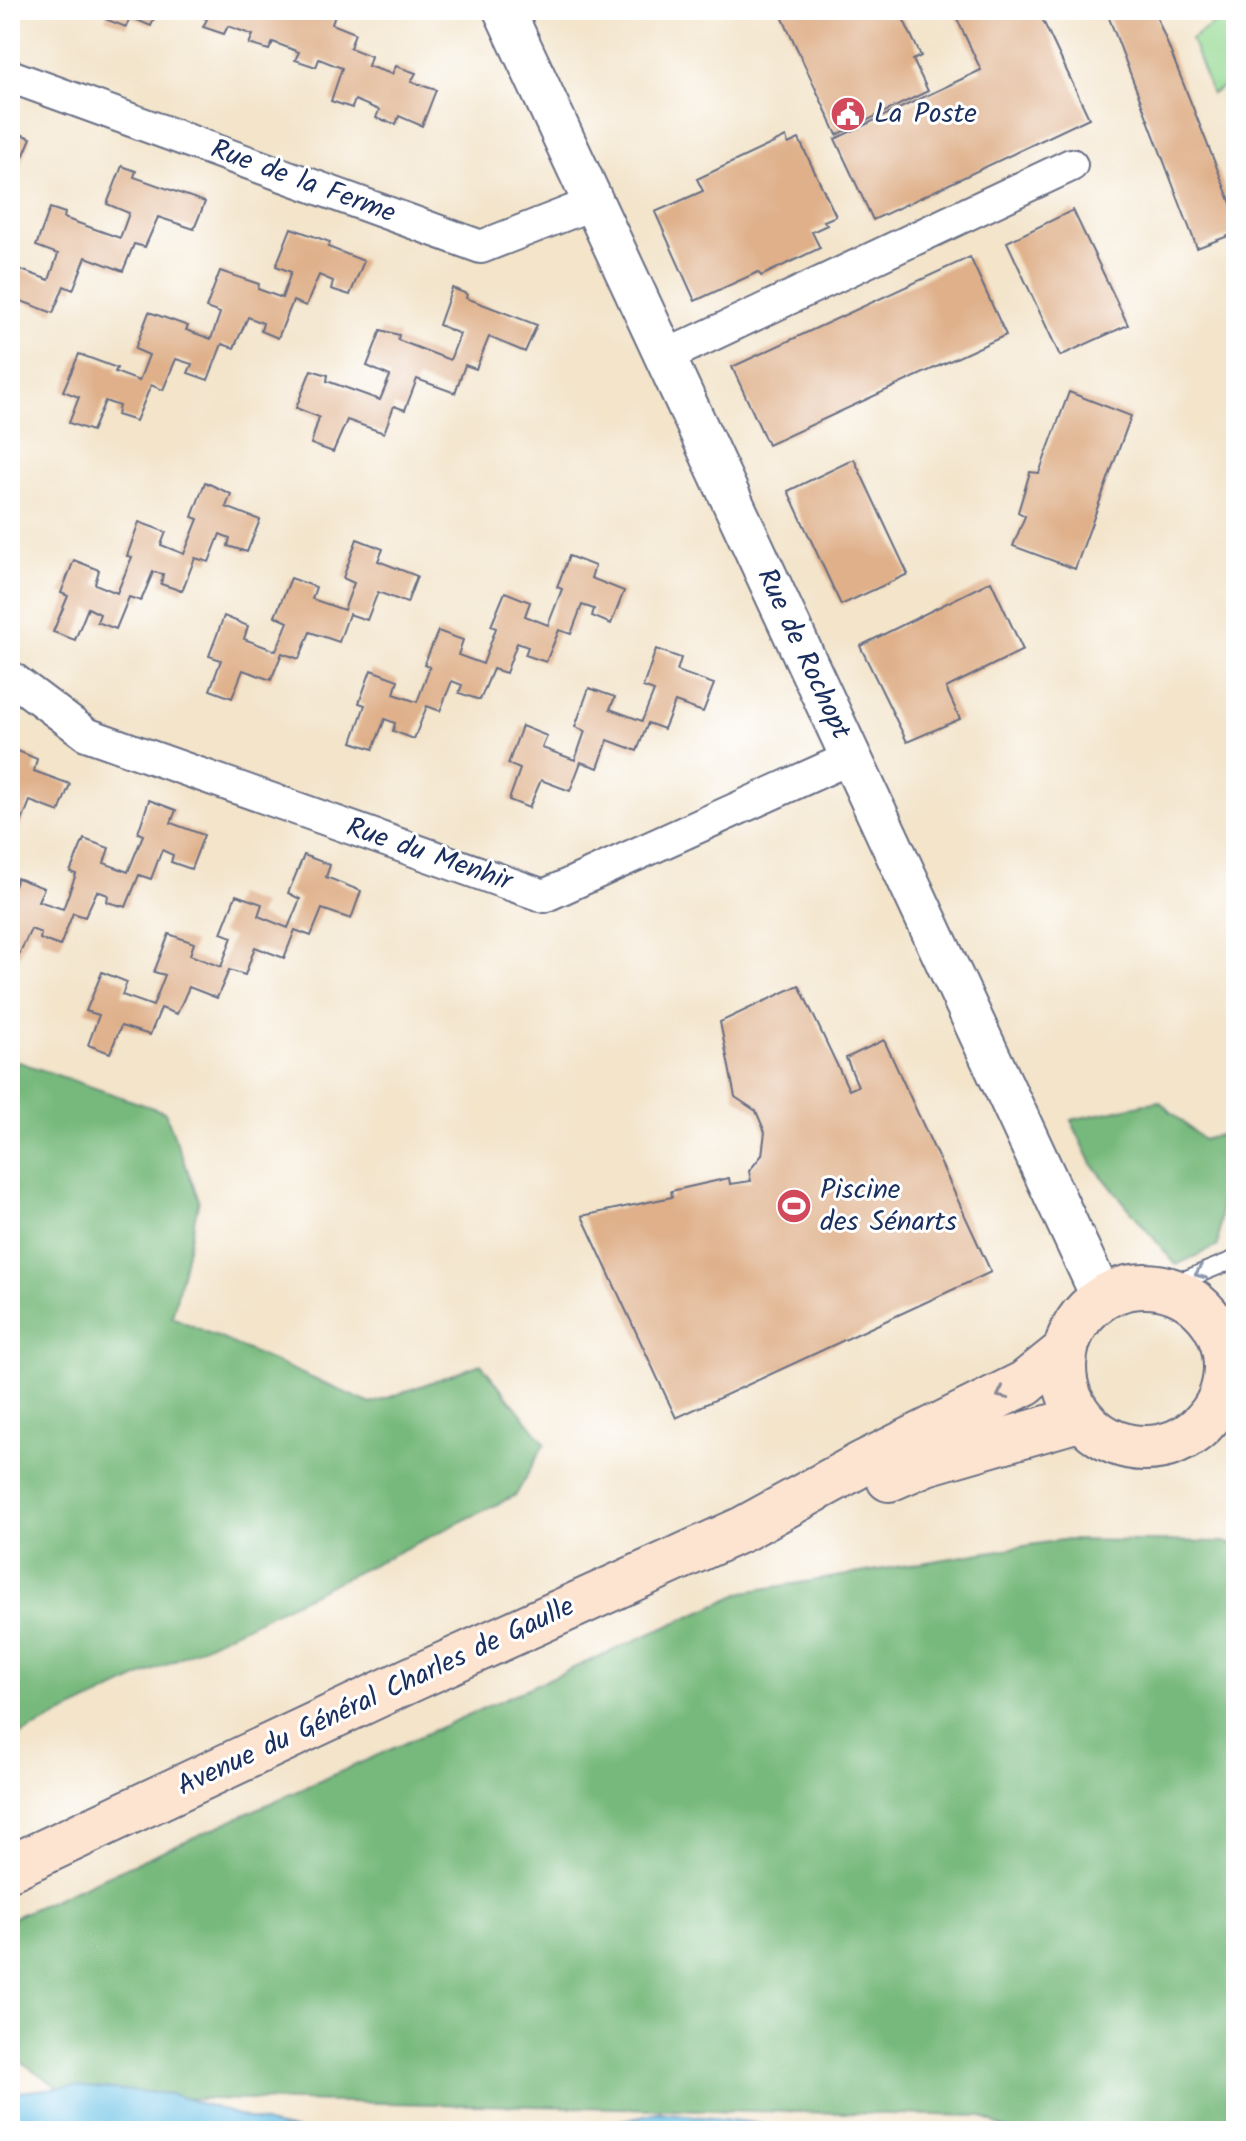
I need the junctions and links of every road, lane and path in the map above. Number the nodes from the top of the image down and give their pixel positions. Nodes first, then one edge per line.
1 (504, 10) edge
2 (10, 76) edge
3 (1071, 165) dead end
4 (594, 203) junction
5 (666, 356) junction
6 (10, 677) edge
7 (852, 757) junction
8 (1236, 1259) edge
9 (1200, 1296) edge
10 (1102, 1298) junction
11 (1066, 1350) junction
12 (1231, 1366) edge
13 (1082, 1418) junction
14 (743, 1529) junction
15 (10, 1868) edge

1 - 4 street, Rue de Rochopt
2 - 4 street, Rue de la Ferme
3 - 5 street
4 - 5 street, Rue de Rochopt
5 - 7 street, Rue de Rochopt
6 - 7 street, Rue du Menhir
7 - 10 street, Rue de Rochopt
8 -> 9 lane
9 - 10 main road
9 - 12 main road
10 - 11 main road
11 - 13 main road
11 -> 14 main road, Avenue du Général Charles de Gaulle
12 - 13 main road
13 - 14 main road, Avenue du Général Charles de Gaulle
14 - 15 main road, Avenue du Général Charles de Gaulle

